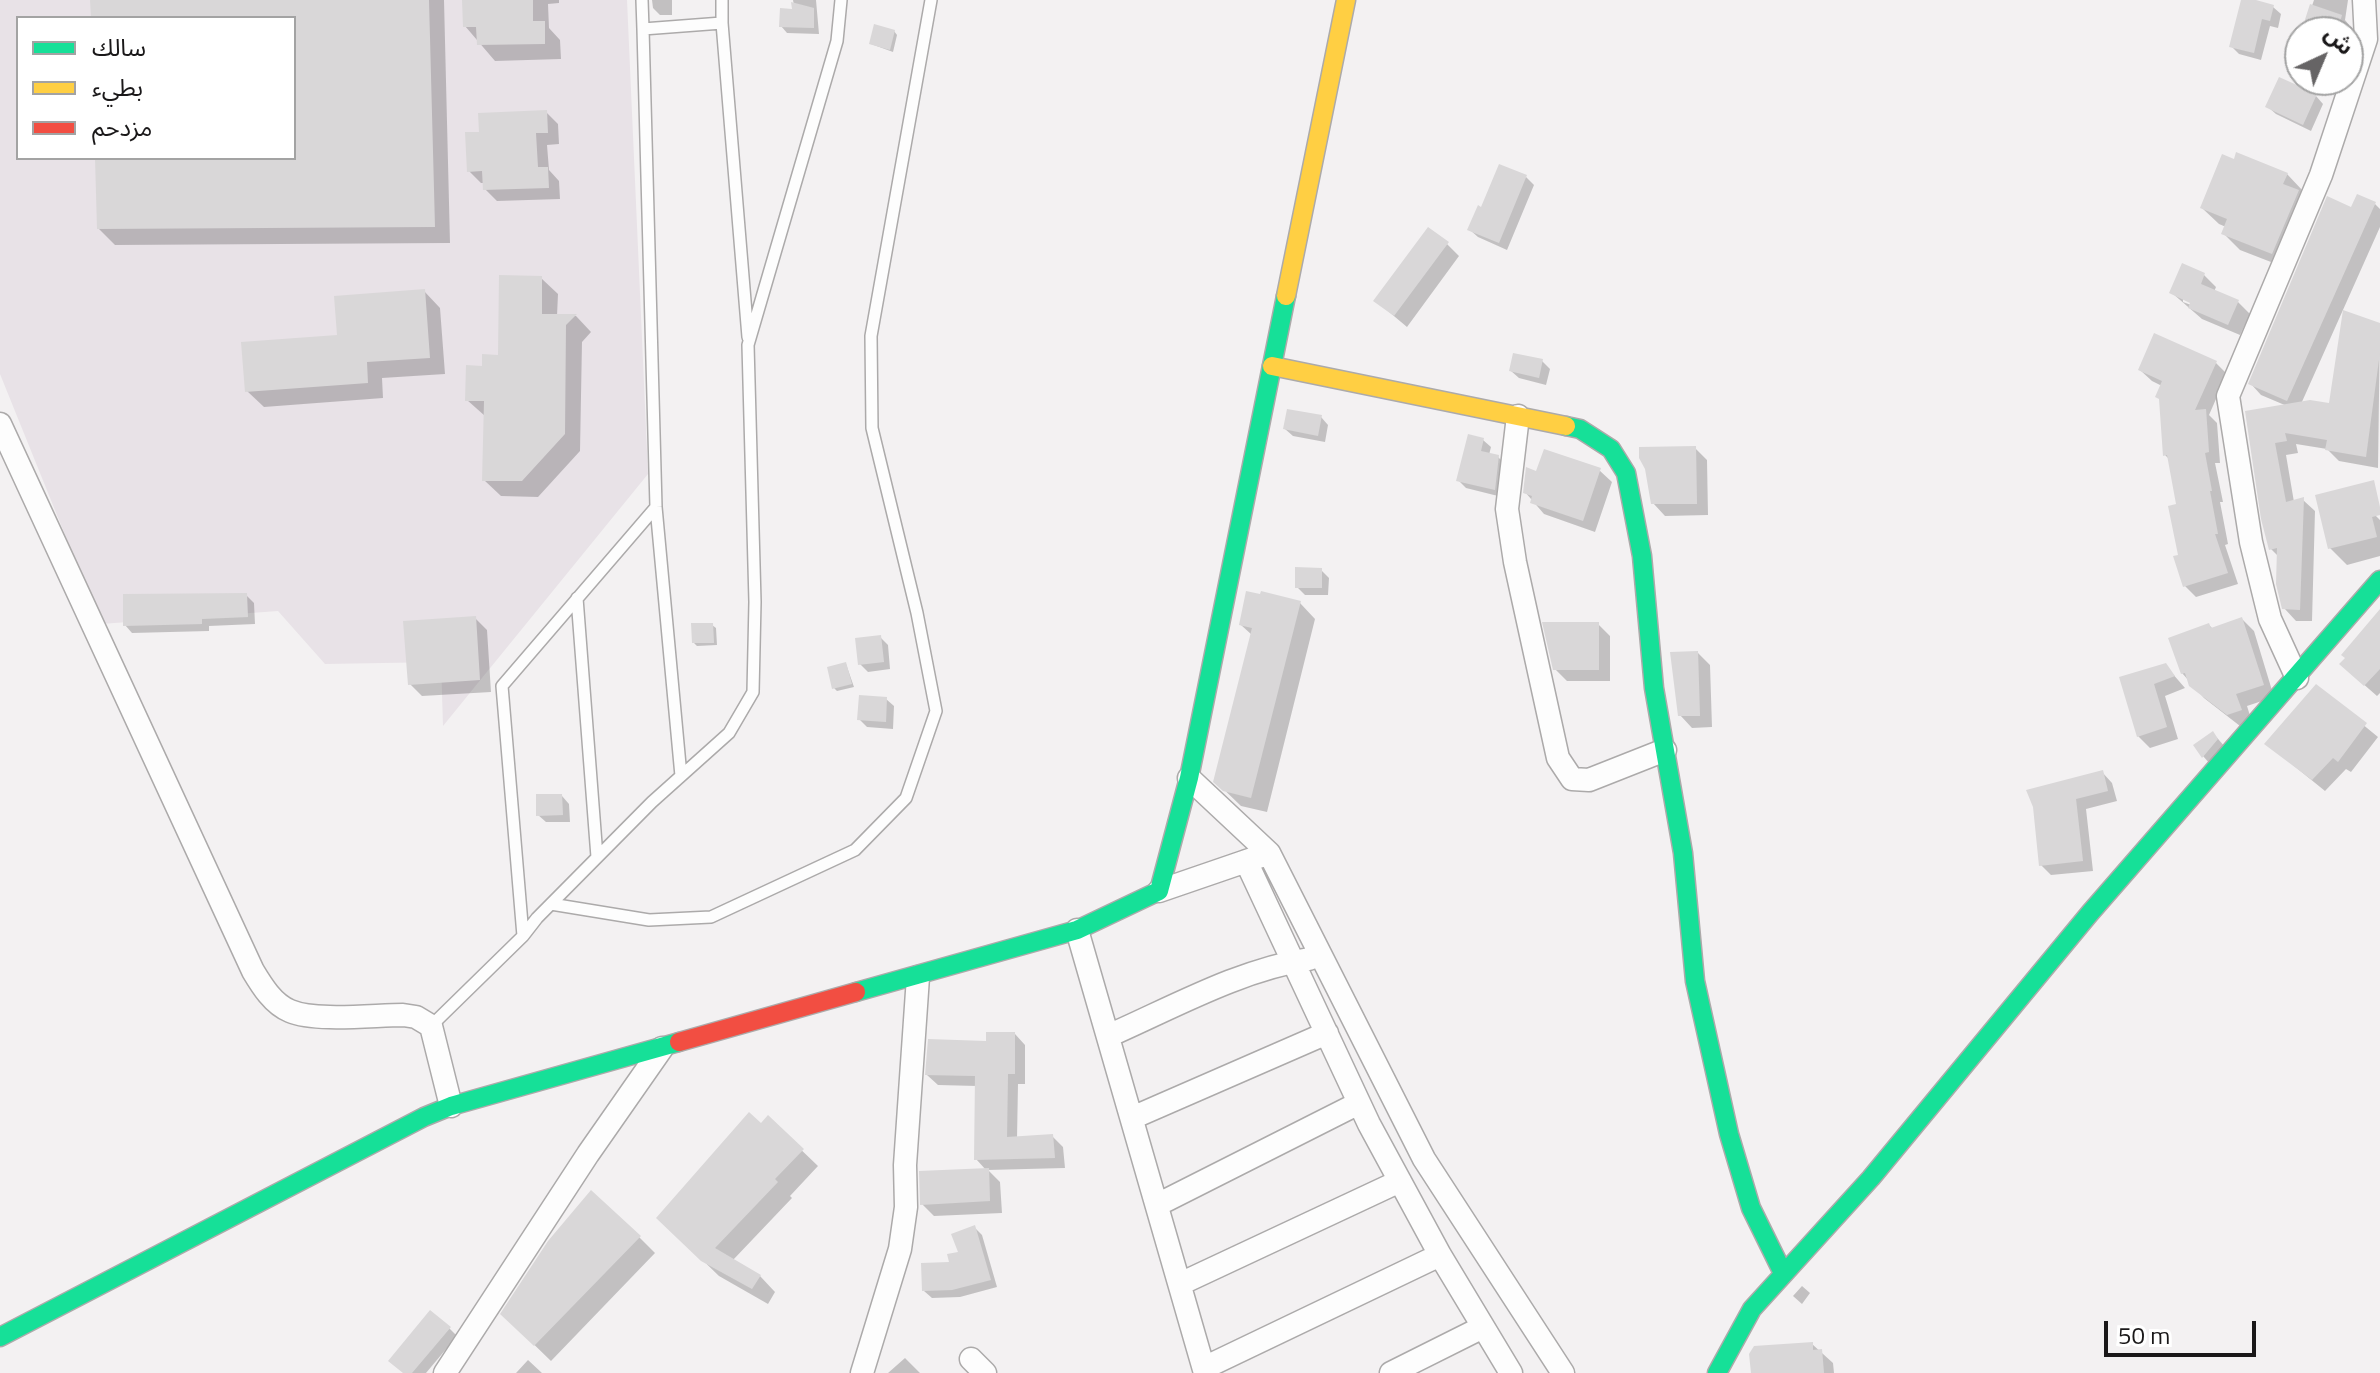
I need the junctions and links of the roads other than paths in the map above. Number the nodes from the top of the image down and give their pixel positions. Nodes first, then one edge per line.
1 (642, 0) edge
2 (722, 0) edge
3 (841, 0) edge
4 (931, 0) edge
5 (1346, 0) edge
6 (2364, 0) edge
7 (722, 23) junction
8 (643, 29) junction
9 (748, 345) junction
10 (1272, 366) junction
11 (1518, 416) junction
12 (0, 424) edge
13 (656, 507) junction
14 (2380, 580) edge
15 (577, 598) junction
16 (2297, 678) junction
17 (1665, 750) junction
18 (681, 776) junction
19 (1189, 778) junction
20 (1269, 853) junction
21 (597, 857) junction
22 (1246, 861) junction
23 (1159, 891) junction
24 (551, 904) junction
25 (1077, 930) junction
26 (523, 936) junction
27 (1322, 957) junction
28 (1295, 962) junction
29 (918, 977) junction
30 (431, 1026) junction
31 (1327, 1033) junction
32 (1108, 1036) junction
33 (662, 1048) junction
34 (1359, 1103) junction
35 (451, 1106) junction
36 (1132, 1118) junction
37 (1400, 1181) junction
38 (1157, 1205) junction
39 (1440, 1255) junction
40 (1783, 1273) junction
41 (1180, 1284) junction
42 (1483, 1327) junction
43 (0, 1337) edge
44 (1204, 1370) edge
45 (445, 1373) edge
46 (862, 1373) edge
47 (1391, 1373) edge
48 (1511, 1373) edge
49 (1563, 1373) edge
50 (1717, 1373) edge

1 - 8 lane
2 - 7 lane
3 - 9 lane
4 - 24 lane
5 - 10 street
6 - 16 street
7 - 8 lane
7 - 9 lane
8 - 13 lane
9 - 18 lane
10 - 11 street
10 - 19 street
11 - 17 street
11 - 17 street
12 - 30 street
13 - 15 lane
13 - 18 lane
14 - 16 street
15 - 21 lane
15 - 26 lane
16 - 40 street
17 - 40 street
18 - 21 lane
19 - 20 street
19 - 23 street
20 - 22 street
20 - 27 street
21 - 24 lane
22 - 23 street
22 - 28 street
23 - 25 street
24 - 26 lane
25 - 29 street
25 - 32 street
26 - 30 lane
27 - 28 street
27 - 49 street
28 - 31 street
28 - 32 street
29 - 33 street
29 - 46 street
30 - 35 street
31 - 34 street
31 - 36 street
32 - 36 street
33 - 35 street
33 - 45 street
34 - 37 street
34 - 38 street
35 - 43 street
36 - 38 street
37 - 39 street
37 - 41 street
38 - 41 street
39 - 42 street
39 - 44 street
40 - 50 street
41 - 44 street
42 - 47 street
42 - 48 street

